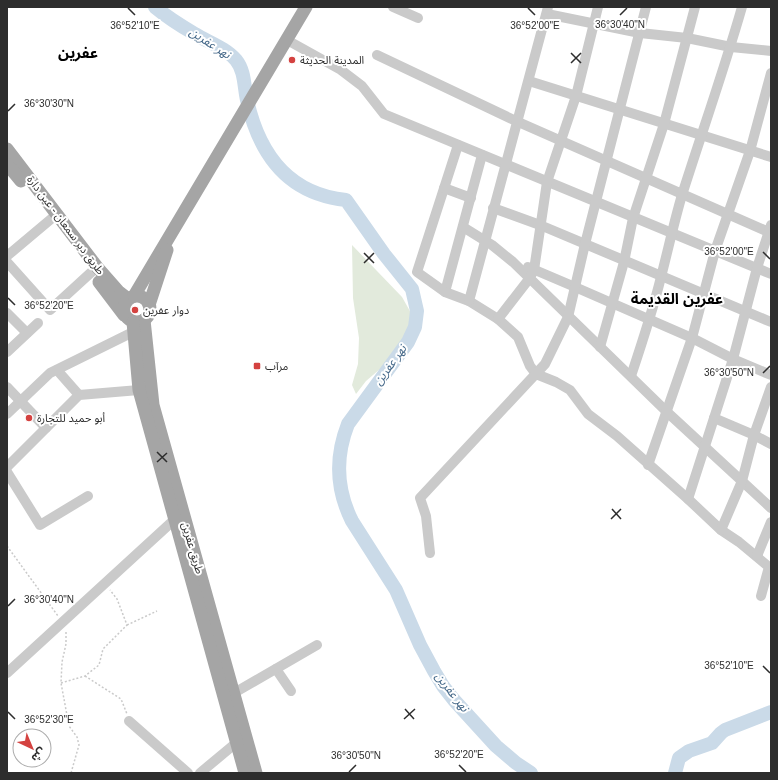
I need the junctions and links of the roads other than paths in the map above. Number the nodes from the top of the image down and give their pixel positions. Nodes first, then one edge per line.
1 (306, 7) edge
2 (394, 7) edge
3 (598, 7) edge
4 (646, 7) edge
5 (696, 7) edge
6 (742, 7) edge
7 (547, 10) edge
8 (418, 18) dead end
9 (594, 24) junction
10 (640, 33) junction
11 (687, 38) junction
12 (287, 40) junction
13 (731, 47) junction
14 (771, 51) edge
15 (377, 55) dead end
16 (771, 73) edge
17 (529, 81) junction
18 (576, 96) junction
19 (620, 110) junction
20 (516, 121) junction
21 (664, 124) junction
22 (703, 135) junction
23 (561, 140) junction
24 (458, 145) junction
25 (7, 149) edge
26 (750, 151) junction
27 (482, 155) junction
28 (771, 157) edge
29 (608, 161) junction
30 (7, 164) edge
31 (505, 165) junction
32 (645, 179) junction
33 (547, 182) junction
34 (444, 188) junction
35 (683, 194) junction
36 (470, 198) junction
37 (597, 202) junction
38 (493, 208) junction
39 (728, 214) junction
40 (54, 216) junction
41 (633, 218) junction
42 (540, 225) junction
43 (463, 227) junction
44 (174, 229) junction
45 (770, 230) edge
46 (671, 233) junction
47 (484, 240) junction
48 (585, 244) junction
49 (715, 251) junction
50 (7, 256) edge
51 (7, 262) edge
52 (624, 262) junction
53 (757, 268) junction
54 (94, 270) junction
55 (532, 274) junction
56 (771, 274) edge
57 (661, 277) junction
58 (575, 287) junction
59 (445, 292) junction
60 (704, 294) junction
61 (131, 298) junction
62 (468, 301) junction
63 (613, 303) junction
64 (149, 305) junction
65 (746, 311) junction
66 (7, 313) edge
67 (568, 317) junction
68 (498, 319) junction
69 (650, 319) junction
70 (134, 322) junction
71 (771, 322) edge
72 (38, 323) dead end
73 (27, 333) junction
74 (692, 338) junction
75 (600, 347) junction
76 (7, 352) edge
77 (733, 359) junction
78 (57, 370) junction
79 (536, 374) junction
80 (771, 375) edge
81 (631, 376) junction
82 (7, 387) edge
83 (771, 387) edge
84 (139, 390) junction
85 (79, 395) junction
86 (20, 401) junction
87 (667, 412) junction
88 (7, 414) edge
89 (714, 418) junction
90 (46, 428) junction
91 (754, 435) junction
92 (771, 444) edge
93 (705, 447) junction
94 (648, 465) junction
95 (7, 467) edge
96 (7, 472) edge
97 (742, 481) junction
98 (88, 496) dead end
99 (688, 499) junction
100 (771, 508) edge
101 (174, 520) junction
102 (771, 522) edge
103 (721, 530) junction
104 (430, 553) dead end
105 (756, 556) junction
106 (761, 596) dead end
107 (316, 645) dead end
108 (276, 668) junction
109 (7, 673) edge
110 (291, 691) dead end
111 (234, 693) junction
112 (129, 721) road end
113 (236, 743) junction
114 (188, 773) edge
115 (200, 773) edge
116 (244, 773) edge
117 (256, 773) edge

1 - 12 main road
2 - 8 street
3 - 9 street
4 - 10 street
5 - 11 street
6 - 13 street
7 - 9 street
7 - 17 street
9 - 10 street
9 - 18 street
10 - 11 street
10 - 19 street
11 - 13 street
11 - 21 street
12 - 24 street
12 - 44 main road
13 - 14 street
13 - 22 street
15 - 20 street
16 - 26 street
17 - 18 street
17 - 20 street
18 - 19 street
18 - 23 street
19 - 21 street
19 - 29 street
20 - 23 street
20 - 31 street
21 - 22 street
21 - 32 street
22 - 26 street
22 - 35 street
23 - 29 street
23 - 33 street
24 - 27 street
24 - 34 street
25 - 40 main road, طريق دير سمعان - عين دارة
26 - 28 street
26 - 39 street
27 - 31 street
27 - 36 street
29 - 32 street
29 - 37 street
30 - 40 main road, طريق دير سمعان - عين دارة
31 - 33 street
31 - 38 street
32 - 35 street
32 - 41 street
33 - 37 street
33 - 42 street
34 - 36 street
34 - 59 street
35 - 39 street
35 - 46 street
36 - 43 street
37 - 41 street
37 - 48 street
38 - 42 street
38 - 47 street
39 - 45 street
39 - 49 street
40 - 50 street
40 - 54 main road, طريق دير سمعان - عين دارة
41 - 46 street
41 - 52 street
42 - 48 street
42 - 55 street
43 - 47 street
43 - 59 street
44 - 61 main road
44 - 64 main road
45 - 53 street
46 - 49 street
46 - 57 street
47 - 55 street
47 - 62 street
48 - 52 street
48 - 58 street
49 - 53 street
49 - 60 street
51 - 54 street
52 - 57 street
52 - 63 street
53 - 56 street
53 - 65 street
54 - 61 main road, طريق دير سمعان - عين دارة
54 - 70 main road, طريق دير سمعان - عين دارة
55 - 58 street
55 - 67 street
55 - 68 street
57 - 60 street
57 - 69 street
58 - 63 street
58 - 67 street
59 - 62 street
60 - 65 street
60 - 74 street
61 - 64 main road, طريق دير سمعان - عين دارة
61 - 70 main road
62 - 68 street
63 - 69 street
63 - 75 street
64 - 70 main road
65 - 71 street
65 - 77 street
66 - 73 street
67 - 75 street
67 - 79 street
68 - 79 street
69 - 74 street
69 - 81 street
70 - 78 street
70 - 84 main road, طريق عفرين
70 - 111 main road, طريق عفرين
72 - 73 street
73 - 76 street
74 - 77 street
74 - 87 street
75 - 81 street
77 - 80 street
77 - 89 street
78 - 85 street
78 - 86 street
79 - 94 street
79 - 104 street
81 - 87 street
82 - 86 street
83 - 91 street
84 - 85 street
84 - 101 main road, طريق عفرين
85 - 90 street
86 - 88 street
86 - 90 street
87 - 93 street
87 - 94 street
89 - 91 street
89 - 93 street
90 - 95 street
91 - 92 street
91 - 97 street
93 - 97 street
93 - 99 street
94 - 99 street
96 - 98 street
97 - 100 street
97 - 103 street
99 - 103 street
101 - 109 street
101 - 113 main road, طريق عفرين
102 - 105 street
103 - 105 street
105 - 106 street
107 - 108 street
108 - 110 street
108 - 111 street
111 - 117 main road, طريق عفرين
112 - 114 street
113 - 115 street
113 - 116 main road, طريق عفرين

